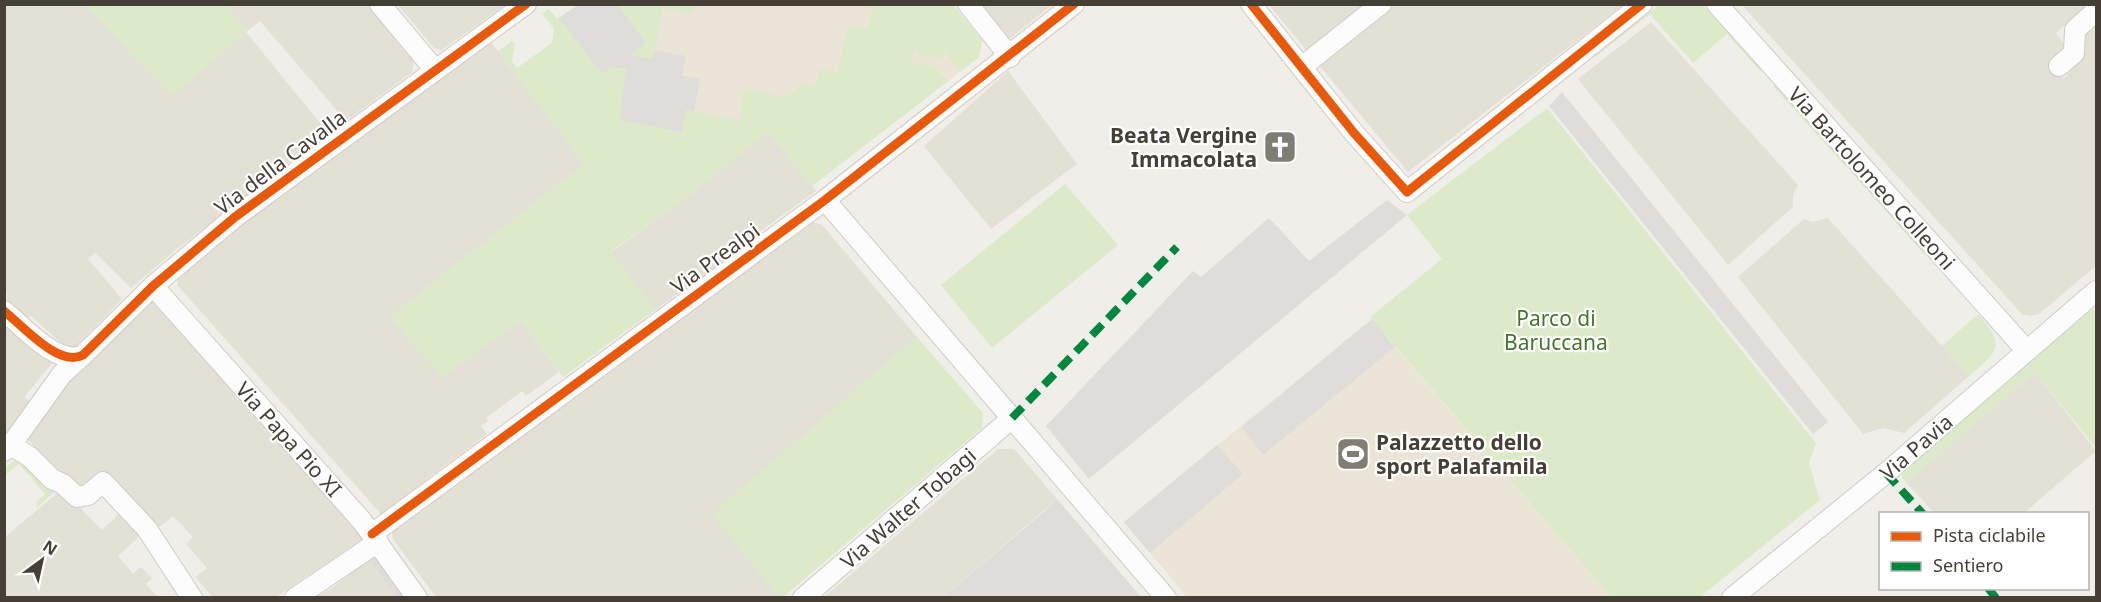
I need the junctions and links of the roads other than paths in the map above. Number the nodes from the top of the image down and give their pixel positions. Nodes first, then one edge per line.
1 (380, 4) edge
2 (526, 4) edge
3 (968, 4) edge
4 (1074, 4) edge
5 (1251, 4) edge
6 (1381, 4) edge
7 (1642, 4) edge
8 (1717, 4) edge
9 (2097, 11) edge
10 (1010, 57) junction
11 (1303, 66) junction
12 (2059, 66) dead end
13 (435, 70) junction
14 (825, 200) junction
15 (153, 286) junction
16 (2097, 291) edge
17 (4, 310) edge
18 (2027, 351) junction
19 (68, 361) junction
20 (1012, 418) junction
21 (8, 448) edge
22 (375, 538) junction
23 (192, 597) edge
24 (295, 597) edge
25 (417, 597) edge
26 (803, 597) edge
27 (1166, 597) edge
28 (1732, 597) edge

1 - 13 street
2 - 13 street, Via della Cavalla
3 - 10 street
4 - 10 street, Via Prealpi
5 - 11 street
6 - 11 street
7 - 11 street
8 - 18 street, Via Bartolomeo Colleoni
9 - 12 street
10 - 14 street, Via Prealpi
13 - 15 street, Via della Cavalla
14 - 20 street
14 - 22 street, Via Prealpi
15 - 19 street, Via della Cavalla
15 - 22 street, Via Papa Pio XI
16 - 18 street, Via Pavia
17 - 19 street
18 - 28 street, Via Pavia
19 - 21 street, Via della Cavalla
20 - 26 street, Via Walter Tobagi
20 - 27 street
21 - 23 street
22 - 24 street, Via Prealpi
22 - 25 street, Via Papa Pio XI

